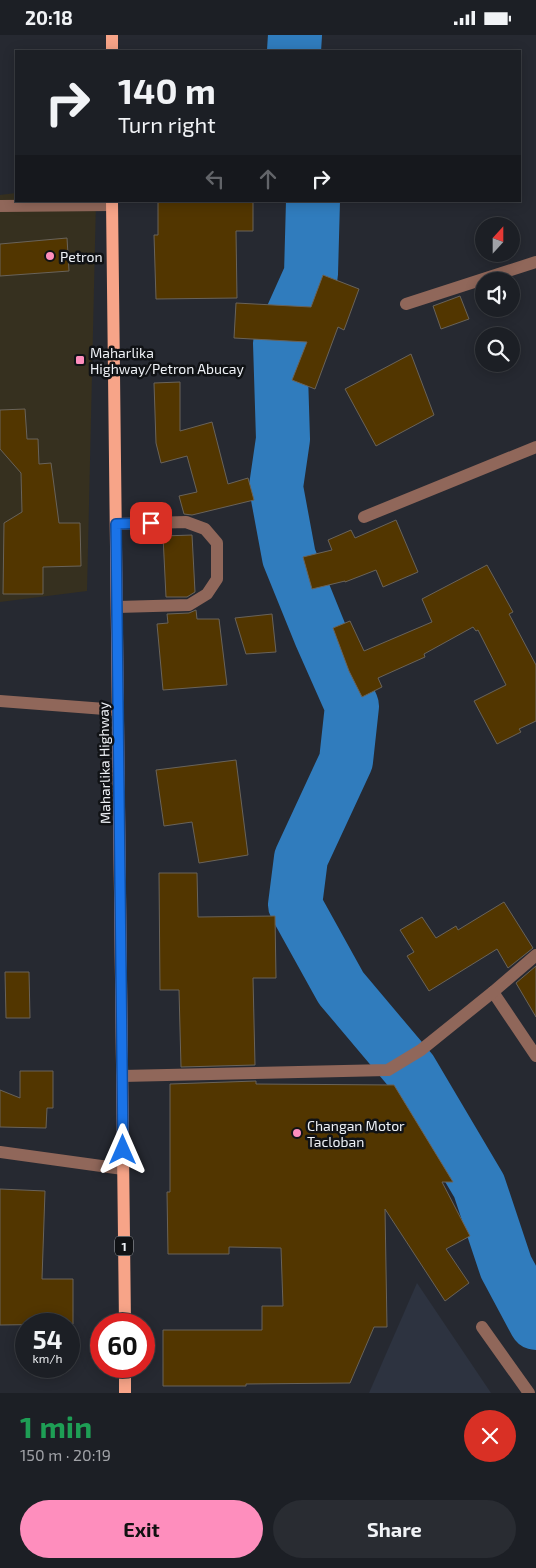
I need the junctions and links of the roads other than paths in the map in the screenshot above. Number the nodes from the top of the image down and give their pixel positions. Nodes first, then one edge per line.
1 (112, 35) edge
2 (112, 50) edge
3 (112, 203) edge
4 (0, 206) edge
5 (536, 262) edge
6 (406, 304) dead end
7 (536, 447) edge
8 (364, 517) dead end
9 (116, 524) junction
10 (117, 607) junction
11 (0, 701) edge
12 (118, 710) junction
13 (536, 955) edge
14 (493, 993) junction
15 (536, 1056) edge
16 (122, 1075) junction
17 (0, 1152) edge
18 (123, 1169) junction
19 (124, 1313) edge
20 (482, 1327) dead end
21 (125, 1378) edge
22 (125, 1393) edge
23 (529, 1393) edge

1 - 2 main road
3 - 4 street
3 - 9 main road, Maharlika Highway / 1
5 - 6 street
7 - 8 street
9 - 10 main road, Maharlika Highway / 1
9 - 10 street
10 - 12 main road, Maharlika Highway / 1
11 - 12 street
12 - 16 main road, Maharlika Highway / 1
13 - 14 street
14 - 15 street
14 - 16 street
16 - 18 main road, Maharlika Highway / 1
17 - 18 street
18 - 19 main road, Maharlika Highway / 1
20 - 23 street
21 - 22 main road

